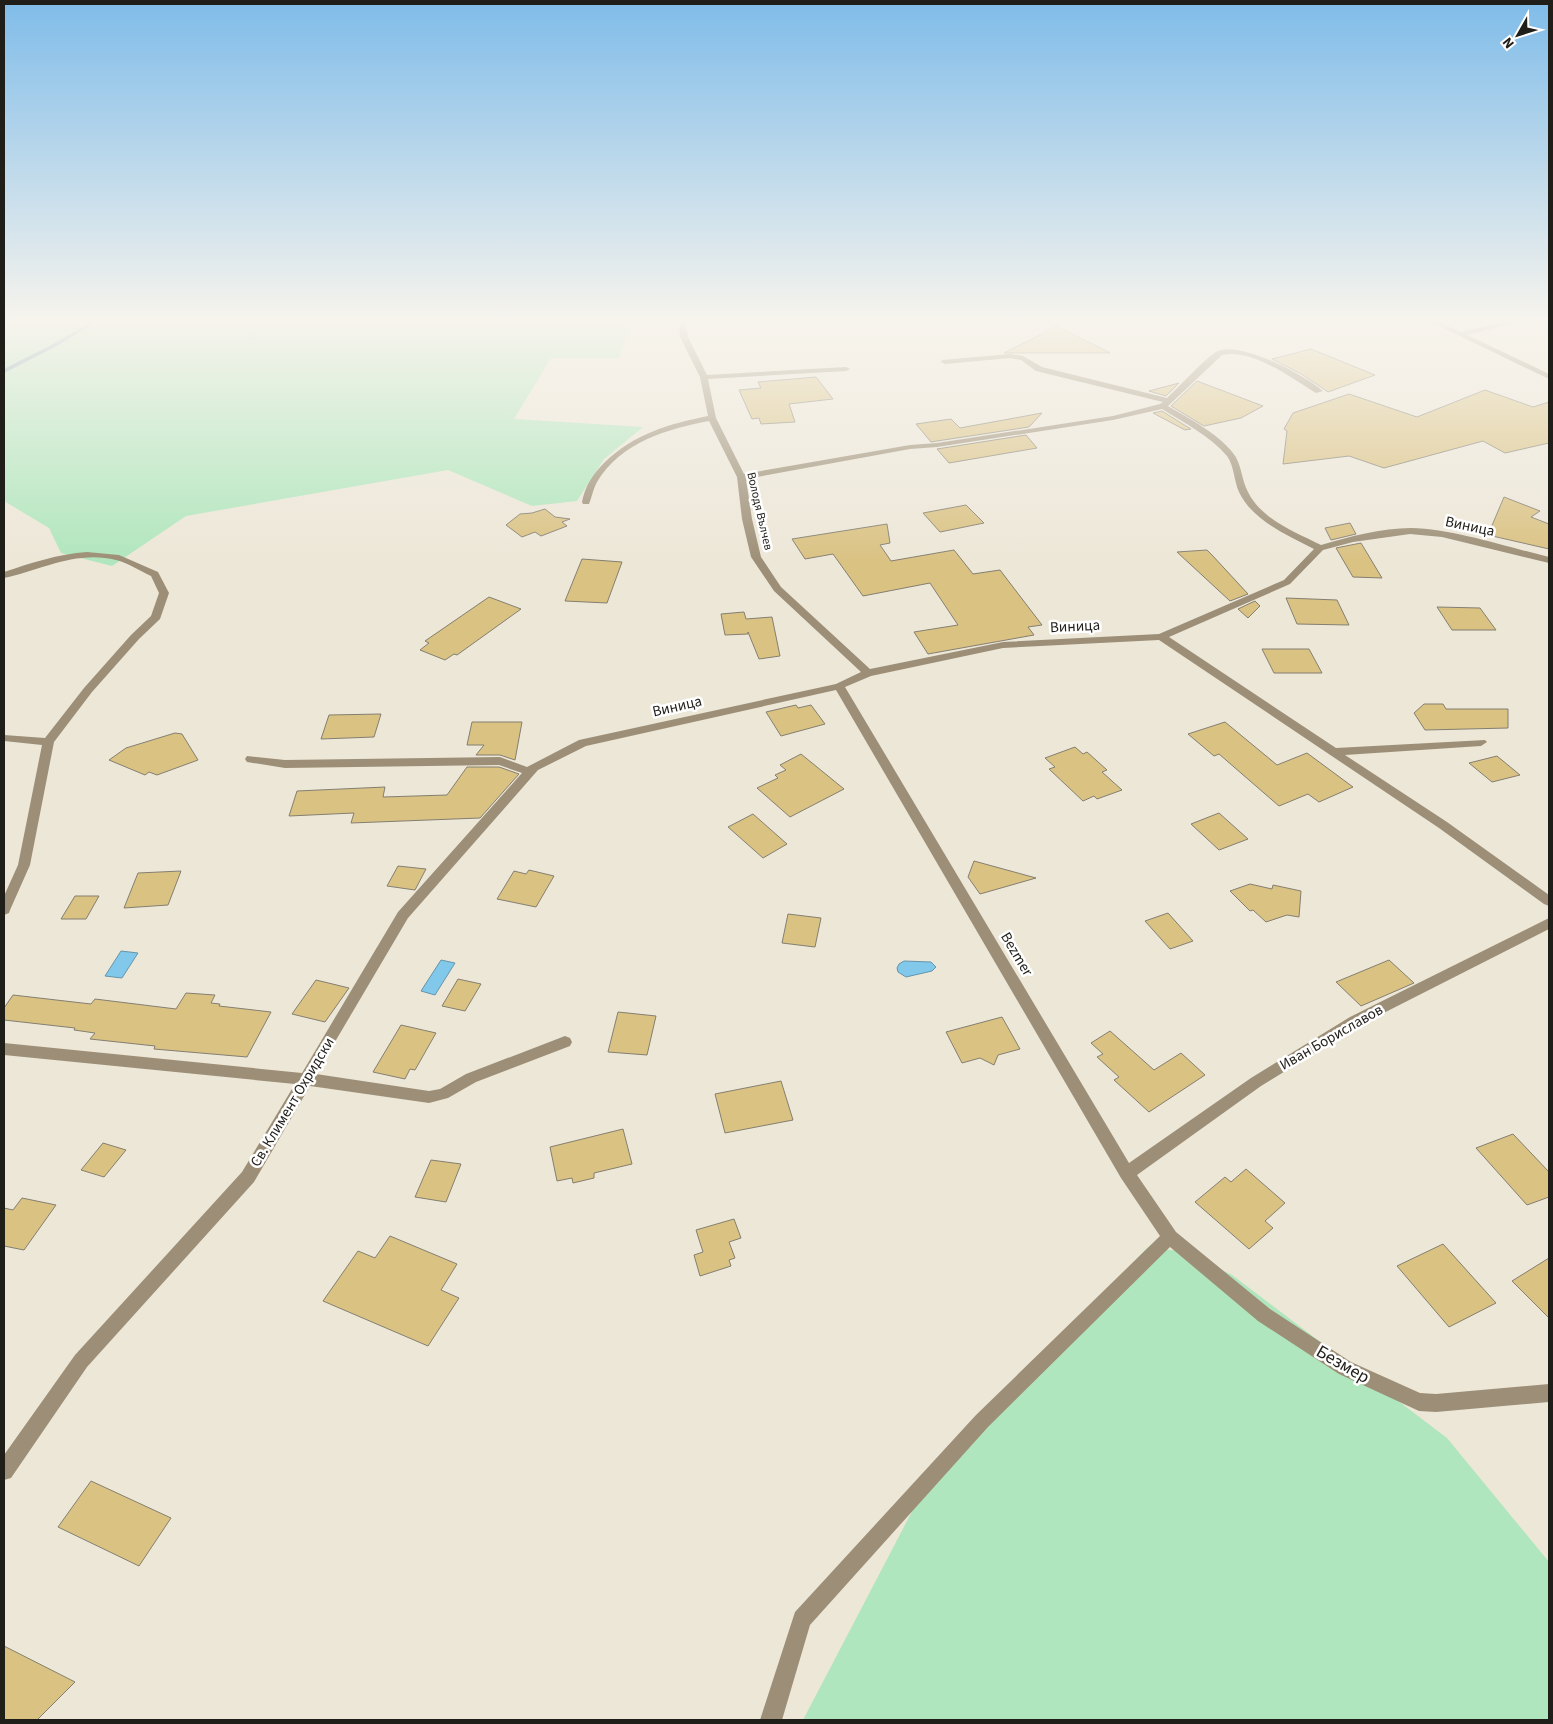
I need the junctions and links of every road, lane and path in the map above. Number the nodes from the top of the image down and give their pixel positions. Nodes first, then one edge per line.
1 (709, 401) edge
2 (1160, 401) edge
3 (1166, 403) junction
4 (712, 418) junction
5 (741, 477) junction
6 (586, 502) dead end
7 (1320, 548) junction
8 (1549, 560) edge
9 (4, 575) edge
10 (1161, 637) junction
11 (868, 673) junction
12 (838, 686) junction
13 (4, 738) edge
14 (48, 742) junction
15 (1481, 742) dead end
16 (583, 743) joint
17 (1331, 752) junction
18 (251, 760) dead end
19 (529, 772) junction
20 (1549, 901) edge
21 (4, 910) edge
22 (1549, 923) edge
23 (565, 1042) dead end
24 (4, 1049) edge
25 (306, 1078) junction
26 (1127, 1173) junction
27 (1170, 1237) junction
28 (1549, 1393) edge
29 (4, 1471) edge
30 (771, 1720) edge

1 - 4 street, Володя Вълчев
2 - 3 street
3 - 5 street
3 - 7 street
4 - 5 street, Володя Вълчев
4 - 6 street
5 - 11 street, Володя Вълчев
7 - 8 street, Виница
7 - 10 street, Виница
9 - 14 street
10 - 11 street, Виница
10 - 17 street
11 - 12 street, Виница
12 - 16 street, Виница
12 - 26 street, Bezmer
13 - 14 street
14 - 21 street
15 - 17 street
16 - 19 street, Св. Климент Охридски
17 - 20 street
18 - 19 street
19 - 25 street, Св. Климент Охридски
22 - 26 street, Иван Бориславов
23 - 25 street
24 - 25 street
25 - 29 street, Св. Климент Охридски
26 - 27 street, Bezmer
27 - 28 street, Безмер
27 - 30 street

